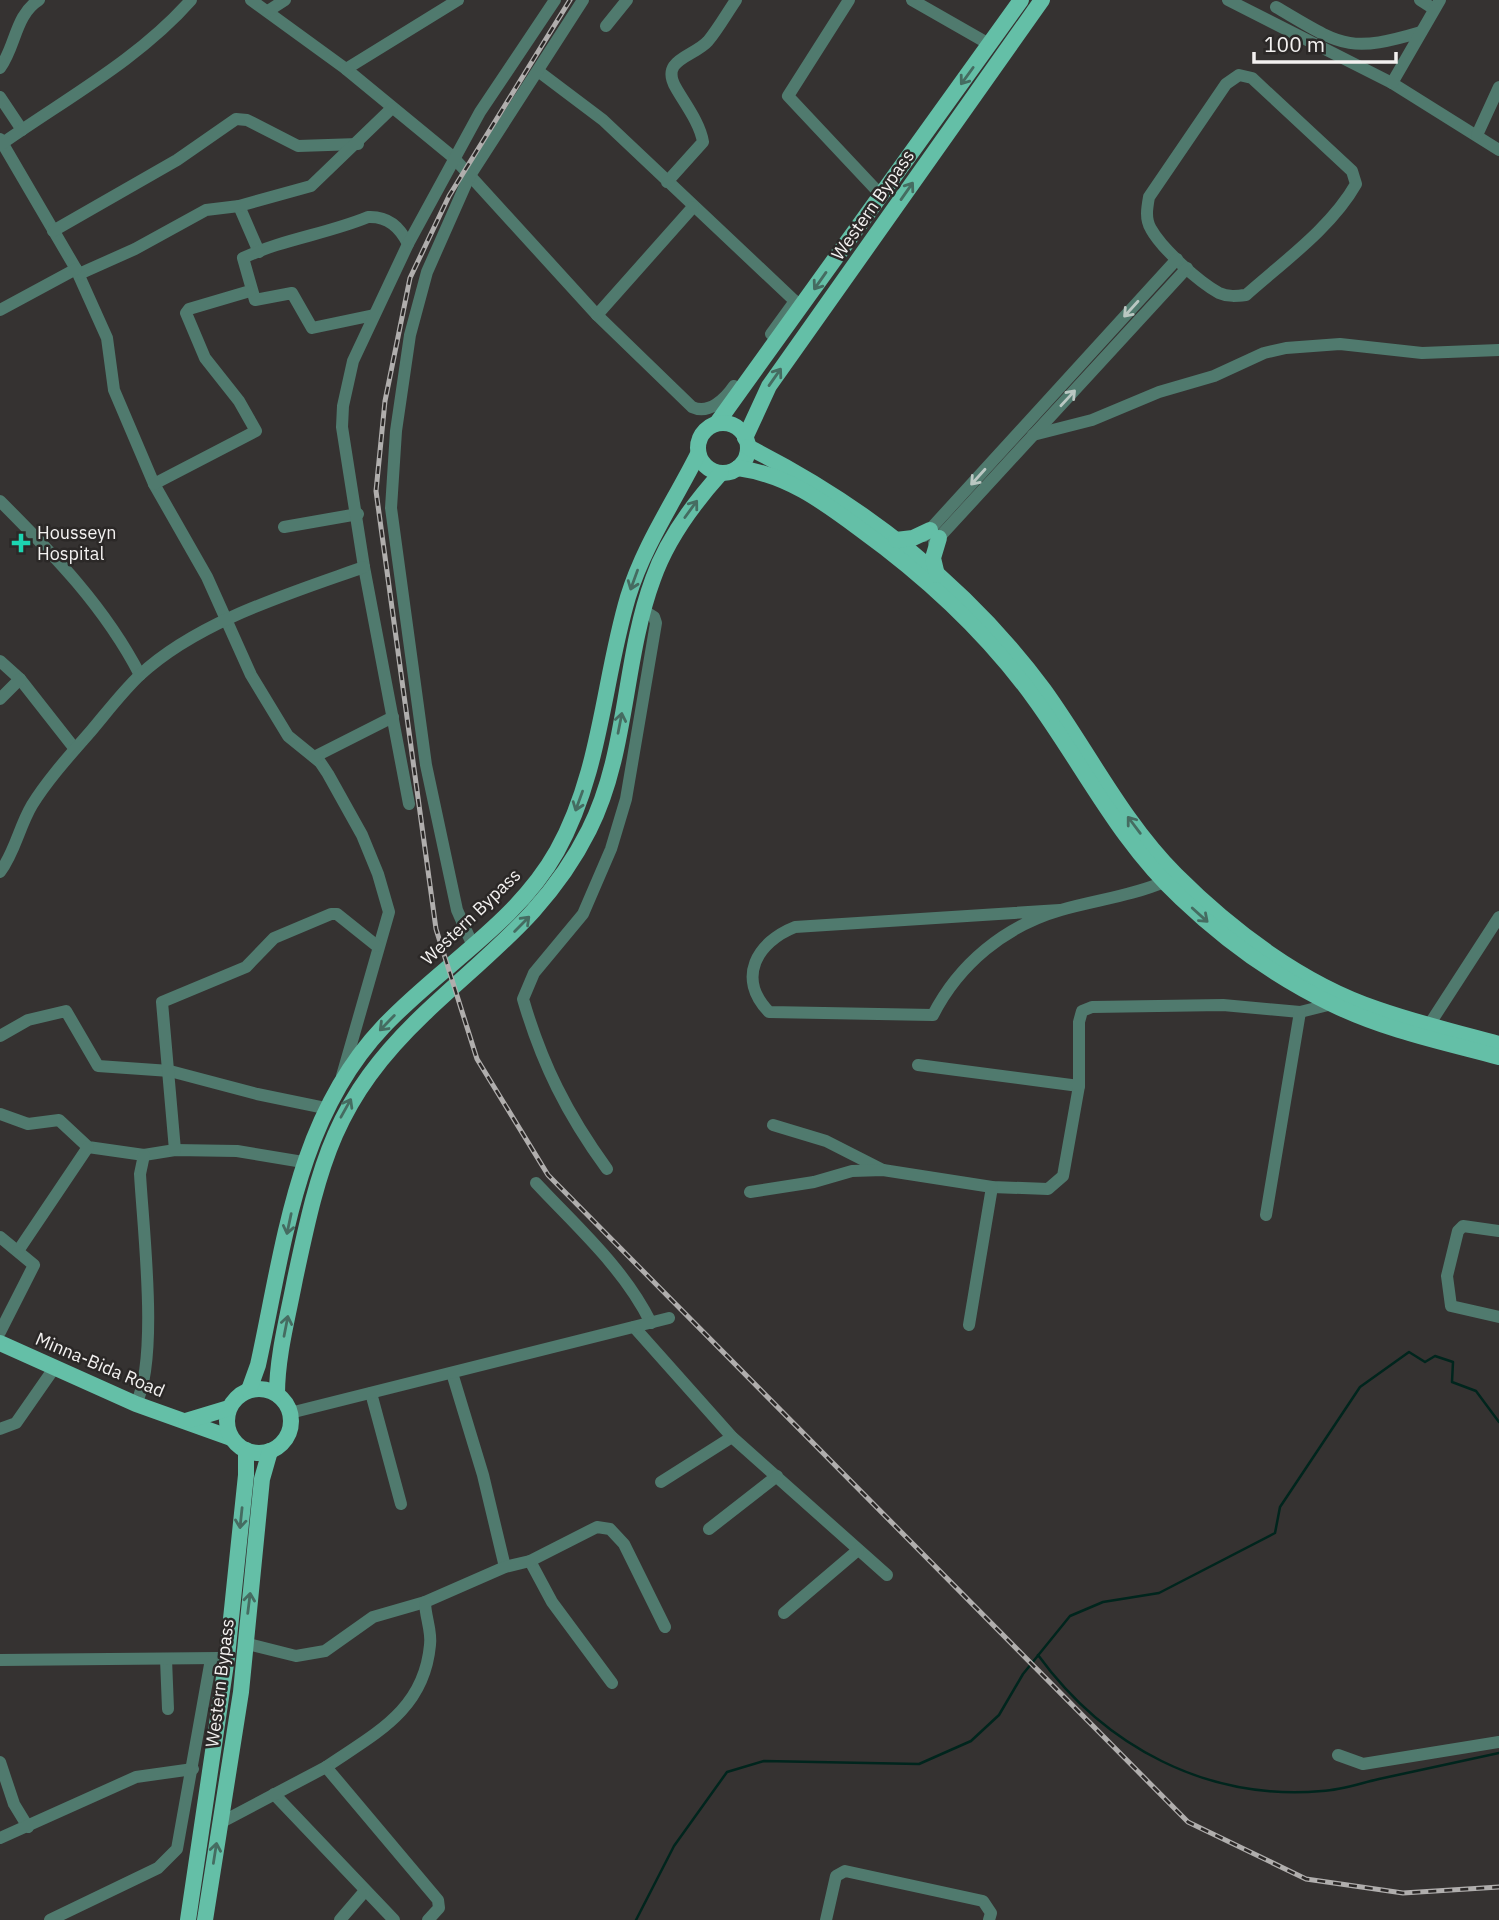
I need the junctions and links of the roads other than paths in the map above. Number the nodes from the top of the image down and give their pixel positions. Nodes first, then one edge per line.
1 (38, 0) edge
2 (191, 0) edge
3 (251, 0) edge
4 (285, 0) edge
5 (458, 0) edge
6 (555, 0) edge
7 (583, 0) edge
8 (627, 0) edge
9 (736, 0) edge
10 (849, 0) edge
11 (912, 0) edge
12 (1021, 0) edge
13 (1042, 0) edge
14 (1228, 0) edge
15 (1420, 0) edge
16 (24, 4) edge
17 (1278, 4) edge
18 (1437, 5) edge
19 (268, 11) junction
20 (1266, 19) junction
21 (607, 26) dead end
22 (1421, 32) junction
23 (989, 44) junction
24 (0, 68) edge
25 (346, 69) junction
26 (538, 71) junction
27 (1392, 83) junction
28 (1499, 87) edge
29 (0, 97) edge
30 (392, 108) junction
31 (22, 130) junction
32 (1477, 135) junction
33 (1, 143) edge
34 (358, 144) junction
35 (1499, 150) edge
36 (453, 157) junction
37 (469, 177) junction
38 (667, 182) junction
39 (881, 195) junction
40 (239, 206) junction
41 (693, 207) junction
42 (53, 230) junction
43 (408, 244) junction
44 (259, 252) junction
45 (1182, 264) junction
46 (77, 271) junction
47 (250, 291) junction
48 (798, 304) junction
49 (0, 310) edge
50 (373, 315) junction
51 (597, 315) junction
52 (1499, 350) edge
53 (718, 423) junction
54 (1033, 435) junction
55 (746, 442) junction
56 (698, 454) junction
57 (738, 468) junction
58 (721, 473) junction
59 (154, 484) junction
60 (0, 502) edge
61 (358, 514) junction
62 (284, 527) dead end
63 (934, 534) junction
64 (895, 540) junction
65 (912, 560) junction
66 (364, 568) junction
67 (937, 575) junction
68 (643, 610) junction
69 (228, 619) junction
70 (0, 662) edge
71 (140, 675) junction
72 (20, 679) junction
73 (0, 699) edge
74 (393, 717) junction
75 (75, 749) junction
76 (314, 757) junction
77 (410, 804) dead end
78 (0, 872) edge
79 (1164, 881) junction
80 (1060, 910) junction
81 (1499, 917) edge
82 (377, 946) junction
83 (467, 951) junction
84 (1332, 1004) junction
85 (1300, 1012) junction
86 (1429, 1025) junction
87 (0, 1036) edge
88 (1499, 1044) edge
89 (1499, 1056) edge
90 (918, 1065) dead end
91 (170, 1071) junction
92 (340, 1083) junction
93 (1079, 1086) junction
94 (326, 1108) junction
95 (0, 1114) edge
96 (773, 1125) dead end
97 (88, 1147) junction
98 (175, 1150) junction
99 (144, 1155) junction
100 (303, 1161) junction
101 (607, 1169) dead end
102 (883, 1170) junction
103 (536, 1182) dead end
104 (992, 1187) junction
105 (750, 1192) dead end
106 (1266, 1215) dead end
107 (1499, 1231) edge
108 (0, 1237) edge
109 (18, 1251) junction
110 (1499, 1317) edge
111 (669, 1318) dead end
112 (652, 1323) junction
113 (970, 1325) dead end
114 (635, 1327) junction
115 (0, 1332) edge
116 (0, 1343) edge
117 (55, 1367) junction
118 (452, 1373) junction
119 (249, 1390) junction
120 (370, 1393) junction
121 (277, 1394) junction
122 (136, 1404) junction
123 (229, 1408) junction
124 (290, 1413) junction
125 (186, 1421) junction
126 (0, 1429) edge
127 (732, 1437) junction
128 (231, 1438) junction
129 (246, 1450) junction
130 (270, 1451) junction
131 (777, 1476) junction
132 (661, 1482) dead end
133 (401, 1504) dead end
134 (709, 1528) dead end
135 (858, 1550) junction
136 (530, 1562) junction
137 (505, 1567) junction
138 (887, 1575) dead end
139 (425, 1602) junction
140 (784, 1614) dead end
141 (665, 1627) dead end
142 (244, 1643) junction
143 (219, 1658) junction
144 (166, 1659) junction
145 (0, 1660) edge
146 (612, 1683) dead end
147 (168, 1709) dead end
148 (1499, 1742) edge
149 (1338, 1755) dead end
150 (0, 1762) edge
151 (326, 1767) junction
152 (193, 1769) junction
153 (274, 1794) junction
154 (220, 1823) junction
155 (28, 1827) junction
156 (0, 1838) edge
157 (365, 1892) junction
158 (50, 1920) edge
159 (188, 1920) edge
160 (205, 1920) edge
161 (340, 1920) edge
162 (394, 1920) edge
163 (428, 1920) edge
164 (826, 1920) edge
165 (989, 1920) edge

1 - 16 street
2 - 31 street
3 - 19 street
4 - 19 street
5 - 25 street
6 - 36 street
7 - 26 street
8 - 21 street
9 - 38 street
10 - 39 street
11 - 23 street
12 - 23 main road, Western Bypass
55 -> 13 main road, Western Bypass
14 - 20 street
15 - 18 street
16 - 24 street
17 - 20 street
17 - 22 street
18 - 22 street
19 - 25 street
20 - 27 street
22 - 27 street
23 -> 39 main road, Western Bypass
25 - 30 street
26 - 37 street
26 - 38 street
27 - 32 street
28 - 32 street
29 - 31 street
30 - 34 street
30 - 36 street
31 - 33 street
32 - 35 street
33 - 42 street
34 - 40 street
34 - 42 street
36 - 37 street
36 - 43 street
37 - 51 street
37 - 83 street
38 - 41 street
39 -> 48 main road, Western Bypass
40 - 44 street
40 - 46 street
41 - 48 street
41 - 51 street
42 - 46 street
43 - 44 street
43 - 50 street
44 - 47 street
45 - 45 street
54 -> 45 street
45 -> 63 street
46 - 49 street
46 - 59 street
47 - 50 street
47 - 59 street
48 - 51 street
48 - 53 main road, Western Bypass
50 - 61 street
52 - 54 street
53 - 55 main road
53 - 56 main road
54 - 63 street
55 - 57 main road
55 - 64 main road
56 - 58 main road
56 -> 83 main road, Western Bypass
57 - 58 main road
57 - 65 main road
68 -> 58 main road
59 - 69 street
60 - 71 street
61 - 62 street
61 - 66 street
63 - 64 main road
63 - 65 street
63 - 67 main road
64 - 65 main road
65 - 67 main road
65 - 79 main road
66 - 69 street
66 - 74 street
86 -> 67 main road
68 - 101 street
121 -> 68 main road
69 - 71 street
69 - 76 street
70 - 72 street
71 - 75 street
72 - 73 street
72 - 75 street
74 - 76 street
74 - 77 street
75 - 78 street
76 - 82 street
79 - 80 street
79 -> 84 main road
80 - 80 street
81 - 86 street
82 - 91 street
82 - 92 street
83 -> 92 main road, Western Bypass
84 - 85 street
84 - 89 main road
85 - 93 street
85 - 106 street
86 - 88 main road
87 - 91 street
90 - 93 street
91 - 94 street
91 - 98 street
92 - 94 main road, Western Bypass
93 - 104 street
94 - 100 main road, Western Bypass
95 - 97 street
96 - 102 street
97 - 99 street
97 - 109 street
98 - 99 street
98 - 100 street
99 - 122 street
100 -> 119 main road, Western Bypass
102 - 104 street
102 - 105 street
103 - 112 street
104 - 113 street
107 - 110 street
108 - 109 street
109 - 115 street
111 - 112 street
112 - 114 street
114 - 118 street
114 - 127 street
116 - 117 main road, Minna-Bida Road
117 - 122 main road, Minna-Bida Road
117 - 126 street
118 - 120 street
118 - 137 street
119 - 121 main road
119 - 123 main road
120 - 124 street
120 - 133 street
121 - 124 main road
122 - 125 main road, Minna-Bida Road
123 - 125 main road
123 - 128 main road
124 - 130 main road
125 - 128 main road, Minna-Bida Road
127 - 131 street
127 - 132 street
128 - 129 main road
129 - 130 main road
129 -> 143 main road, Western Bypass
142 -> 130 main road, Western Bypass
131 - 134 street
131 - 135 street
135 - 138 street
135 - 140 street
136 - 137 street
136 - 141 street
136 - 146 street
137 - 139 street
139 - 142 street
139 - 151 street
142 - 154 main road, Western Bypass
143 - 144 street
143 - 152 street
143 - 159 main road, Western Bypass
144 - 145 street
144 - 147 street
148 - 149 street
150 - 155 street
151 - 153 street
151 - 163 street
152 - 155 street
152 - 158 street
153 - 154 street
153 - 157 street
160 -> 154 main road, Western Bypass
155 - 156 street
157 - 161 street
157 - 162 street
164 - 165 street

